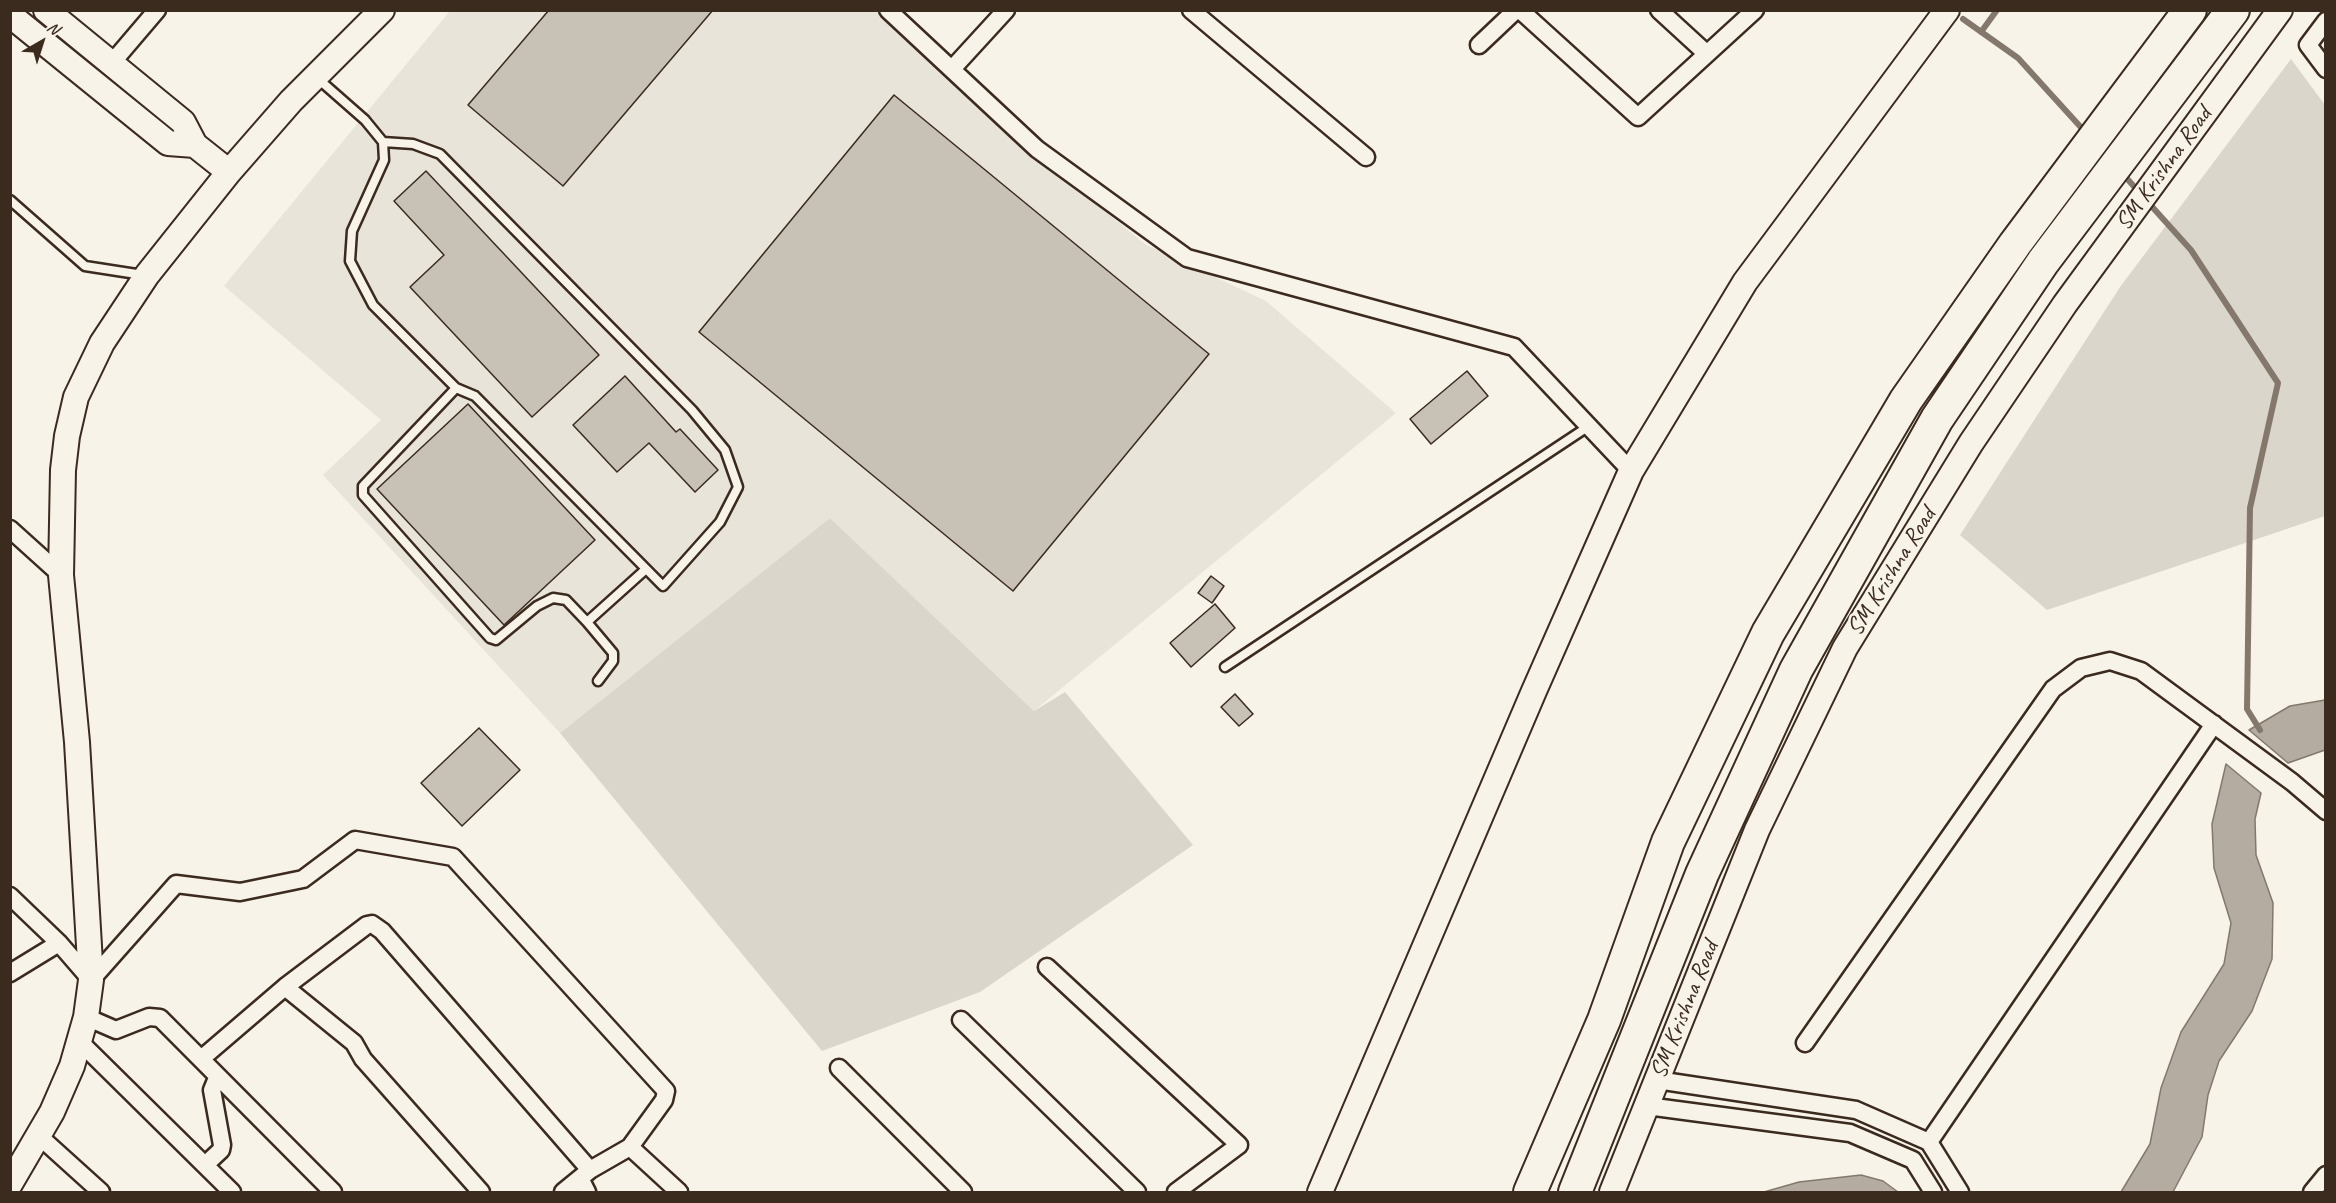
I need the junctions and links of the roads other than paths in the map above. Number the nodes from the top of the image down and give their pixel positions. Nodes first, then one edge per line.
1 (46, 10) edge
2 (156, 10) edge
3 (382, 10) edge
4 (888, 10) edge
5 (1006, 10) edge
6 (1191, 10) edge
7 (1518, 10) edge
8 (1659, 10) edge
9 (1755, 10) edge
10 (1947, 10) edge
11 (2190, 10) edge
12 (2280, 10) edge
13 (10, 15) edge
14 (2228, 17) edge
15 (2325, 21) edge
16 (1479, 45) dead end
17 (1707, 54) junction
18 (111, 64) junction
19 (952, 69) junction
20 (2325, 69) edge
21 (315, 77) junction
22 (382, 142) junction
23 (195, 145) junction
24 (1366, 157) dead end
25 (229, 172) junction
26 (10, 200) edge
27 (147, 275) junction
28 (456, 388) junction
29 (1590, 426) junction
30 (1631, 471) junction
31 (10, 529) edge
32 (646, 569) junction
33 (61, 575) junction
34 (588, 622) junction
35 (1226, 667) dead end
36 (598, 681) dead end
37 (2214, 724) junction
38 (2325, 811) edge
39 (10, 896) edge
40 (59, 943) junction
41 (1047, 967) dead end
42 (10, 973) edge
43 (91, 980) junction
44 (285, 987) junction
45 (86, 1017) junction
46 (961, 1020) dead end
47 (80, 1042) junction
48 (1805, 1043) dead end
49 (201, 1059) junction
50 (839, 1068) dead end
51 (217, 1078) junction
52 (1657, 1080) junction
53 (1647, 1106) junction
54 (39, 1136) junction
55 (1929, 1142) junction
56 (630, 1147) junction
57 (206, 1166) junction
58 (2325, 1175) edge
59 (586, 1180) edge
60 (10, 1184) edge
61 (101, 1192) edge
62 (232, 1192) edge
63 (333, 1192) edge
64 (482, 1192) edge
65 (563, 1192) edge
66 (679, 1192) edge
67 (963, 1192) edge
68 (1137, 1192) edge
69 (1176, 1192) edge
70 (1320, 1192) edge
71 (1530, 1192) edge
72 (1575, 1192) edge
73 (1612, 1192) edge
74 (1933, 1192) edge
75 (1960, 1192) edge
76 (2314, 1192) edge

1 - 18 street
2 - 18 street
3 - 21 street
4 - 19 street
5 - 19 street
6 - 24 street
7 - 16 street
7 - 17 street
8 - 17 street
9 - 17 street
10 - 30 street
11 - 71 highway
12 - 52 street, SM Krishna Road
13 - 23 street
14 - 72 highway, SM Krishna Road
15 - 20 street
18 - 23 street
19 - 29 street
21 - 22 lane
21 - 25 street
22 - 28 lane
22 - 32 lane
23 - 25 street
25 - 27 street
26 - 27 lane
27 - 33 street
28 - 32 lane
28 - 34 lane
29 - 30 street
29 - 35 lane
30 - 70 street
31 - 33 street
32 - 34 lane
33 - 43 street
34 - 36 lane
37 - 38 street
37 - 48 street
37 - 55 street
39 - 40 street
40 - 42 street
40 - 43 street
41 - 69 street
43 - 45 street
43 - 56 street
44 - 49 street
44 - 59 street
44 - 64 street
45 - 47 street
45 - 49 street
46 - 68 street
47 - 54 street
47 - 57 street
49 - 51 street
50 - 67 street
51 - 57 street
51 - 63 street
52 - 53 street, SM Krishna Road
52 - 55 street
53 - 73 street, SM Krishna Road
53 - 74 street
54 - 60 street
54 - 61 street
55 - 75 street
56 - 59 street
56 - 66 street
57 - 62 street
58 - 76 street
59 - 65 street

